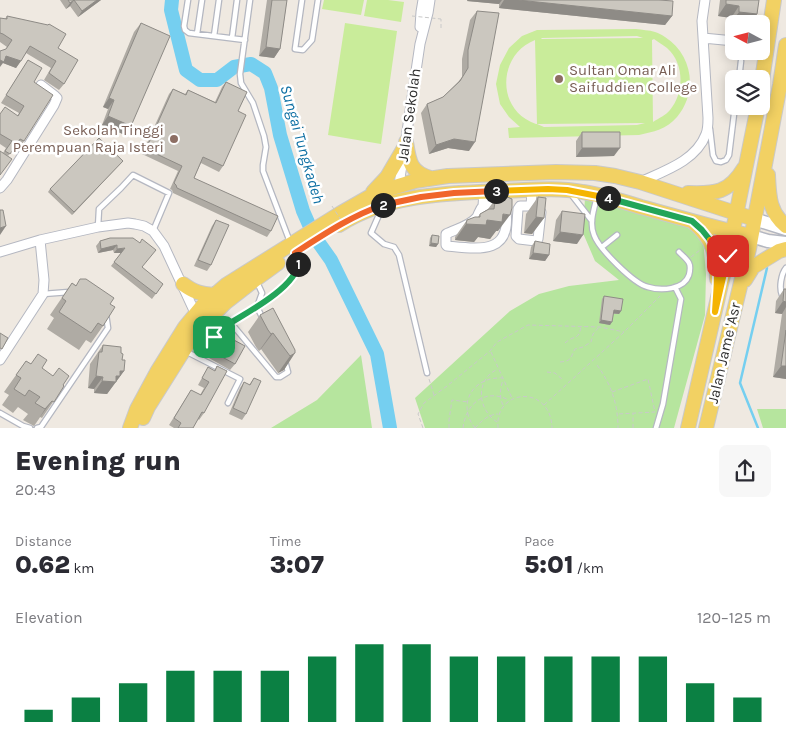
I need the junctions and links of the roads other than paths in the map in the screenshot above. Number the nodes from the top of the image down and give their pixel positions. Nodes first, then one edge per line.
1 (188, 0) edge
2 (202, 0) edge
3 (219, 0) edge
4 (237, 0) edge
5 (250, 0) edge
6 (302, 0) edge
7 (318, 0) edge
8 (423, 0) edge
9 (430, 0) edge
10 (704, 0) edge
11 (774, 0) edge
12 (771, 23) joint
13 (197, 34) junction
14 (214, 36) junction
15 (232, 38) junction
16 (702, 38) junction
17 (245, 40) junction
18 (725, 40) edge
19 (420, 44) junction
20 (786, 45) edge
21 (763, 60) edge
22 (741, 61) dead end
23 (765, 64) junction
24 (740, 70) edge
25 (764, 70) edge
26 (41, 85) edge
27 (734, 115) edge
28 (756, 115) edge
29 (708, 118) junction
30 (405, 144) junction
31 (767, 155) junction
32 (746, 163) junction
33 (430, 178) junction
34 (640, 182) junction
35 (399, 185) junction
36 (0, 188) edge
37 (532, 190) junction
38 (567, 190) junction
39 (675, 192) junction
40 (454, 193) junction
41 (598, 195) junction
42 (483, 198) junction
43 (375, 204) junction
44 (531, 206) dead end
45 (736, 213) junction
46 (754, 219) junction
47 (592, 221) junction
48 (692, 221) junction
49 (98, 227) junction
50 (786, 228) edge
51 (153, 231) junction
52 (732, 232) junction
53 (617, 235) dead end
54 (751, 236) junction
55 (40, 240) junction
56 (786, 243) edge
57 (296, 247) junction
58 (602, 247) junction
59 (786, 249) edge
60 (0, 252) edge
61 (679, 252) dead end
62 (786, 268) edge
63 (256, 279) junction
64 (784, 280) edge
65 (183, 284) junction
66 (675, 287) junction
67 (740, 287) junction
68 (77, 292) edge
69 (43, 294) junction
70 (214, 295) junction
71 (786, 296) edge
72 (257, 307) junction
73 (106, 312) edge
74 (715, 312) junction
75 (733, 317) junction
76 (231, 323) junction
77 (266, 324) edge
78 (197, 325) junction
79 (184, 350) junction
80 (282, 357) edge
81 (0, 360) edge
82 (426, 373) road end
83 (228, 403) dead end
84 (0, 413) edge
85 (30, 428) edge
86 (37, 428) edge
87 (130, 428) edge
88 (139, 428) edge
89 (656, 428) edge
90 (688, 428) edge
91 (706, 428) edge

1 - 13 lane
2 - 13 lane
3 - 14 lane
4 - 15 lane
5 - 17 lane
6 - 7 lane
8 - 19 street, Jalan Sekolah
9 - 19 street, Jalan Sekolah
10 - 16 street
11 - 12 main road
12 - 23 main road
13 - 14 lane
14 - 15 lane
15 - 17 lane
16 - 18 street
16 - 29 street
17 - 57 lane
19 - 30 street, Jalan Sekolah
20 - 31 main road
21 - 23 street
22 - 24 lane
23 - 25 main road
26 - 36 street
27 - 29 lane
28 - 32 main road, Jalan Jame 'Asr
29 - 34 street
30 - 33 main road
30 - 35 street, Jalan Sekolah
30 - 43 main road
31 - 46 main road, Jalan Jame 'Asr
31 - 50 main road
32 - 39 main road
32 - 45 main road, Jalan Jame 'Asr
33 - 34 main road
33 - 35 main road
34 - 39 main road
35 - 40 main road
35 - 43 main road
37 - 38 main road
37 - 42 main road
37 - 44 street
38 - 41 main road
38 - 47 lane
39 - 45 main road
40 - 42 main road
40 - 43 main road
41 - 47 lane
41 - 48 main road
42 - 42 street
43 - 57 main road
43 - 82 lane
45 - 46 main road
45 - 52 main road, Jalan Jame 'Asr
46 - 50 main road
46 - 54 main road, Jalan Jame 'Asr
47 - 58 lane
48 - 52 main road
48 - 74 main road
49 - 51 street
49 - 51 lane
49 - 55 street
51 - 65 street
52 - 54 main road
52 - 74 main road, Jalan Jame 'Asr
53 - 58 lane
54 - 56 main road
54 - 67 main road, Jalan Jame 'Asr
55 - 60 street
55 - 69 street
57 - 63 main road
57 - 70 main road
57 - 72 lane
58 - 66 lane
59 - 67 main road
61 - 66 lane
62 - 64 lane
63 - 72 lane
63 - 78 main road
64 - 71 lane
65 - 70 main road
65 - 78 street
66 - 89 lane
67 - 75 main road, Jalan Jame 'Asr
68 - 69 lane
69 - 81 street
70 - 78 main road
72 - 76 lane
72 - 77 lane
73 - 86 lane
74 - 75 main road
74 - 90 main road, Jalan Jame 'Asr
75 - 91 main road, Jalan Jame 'Asr
76 - 78 lane
76 - 80 lane
78 - 79 main road
78 - 87 main road
79 - 83 lane
79 - 88 main road
84 - 85 lane

